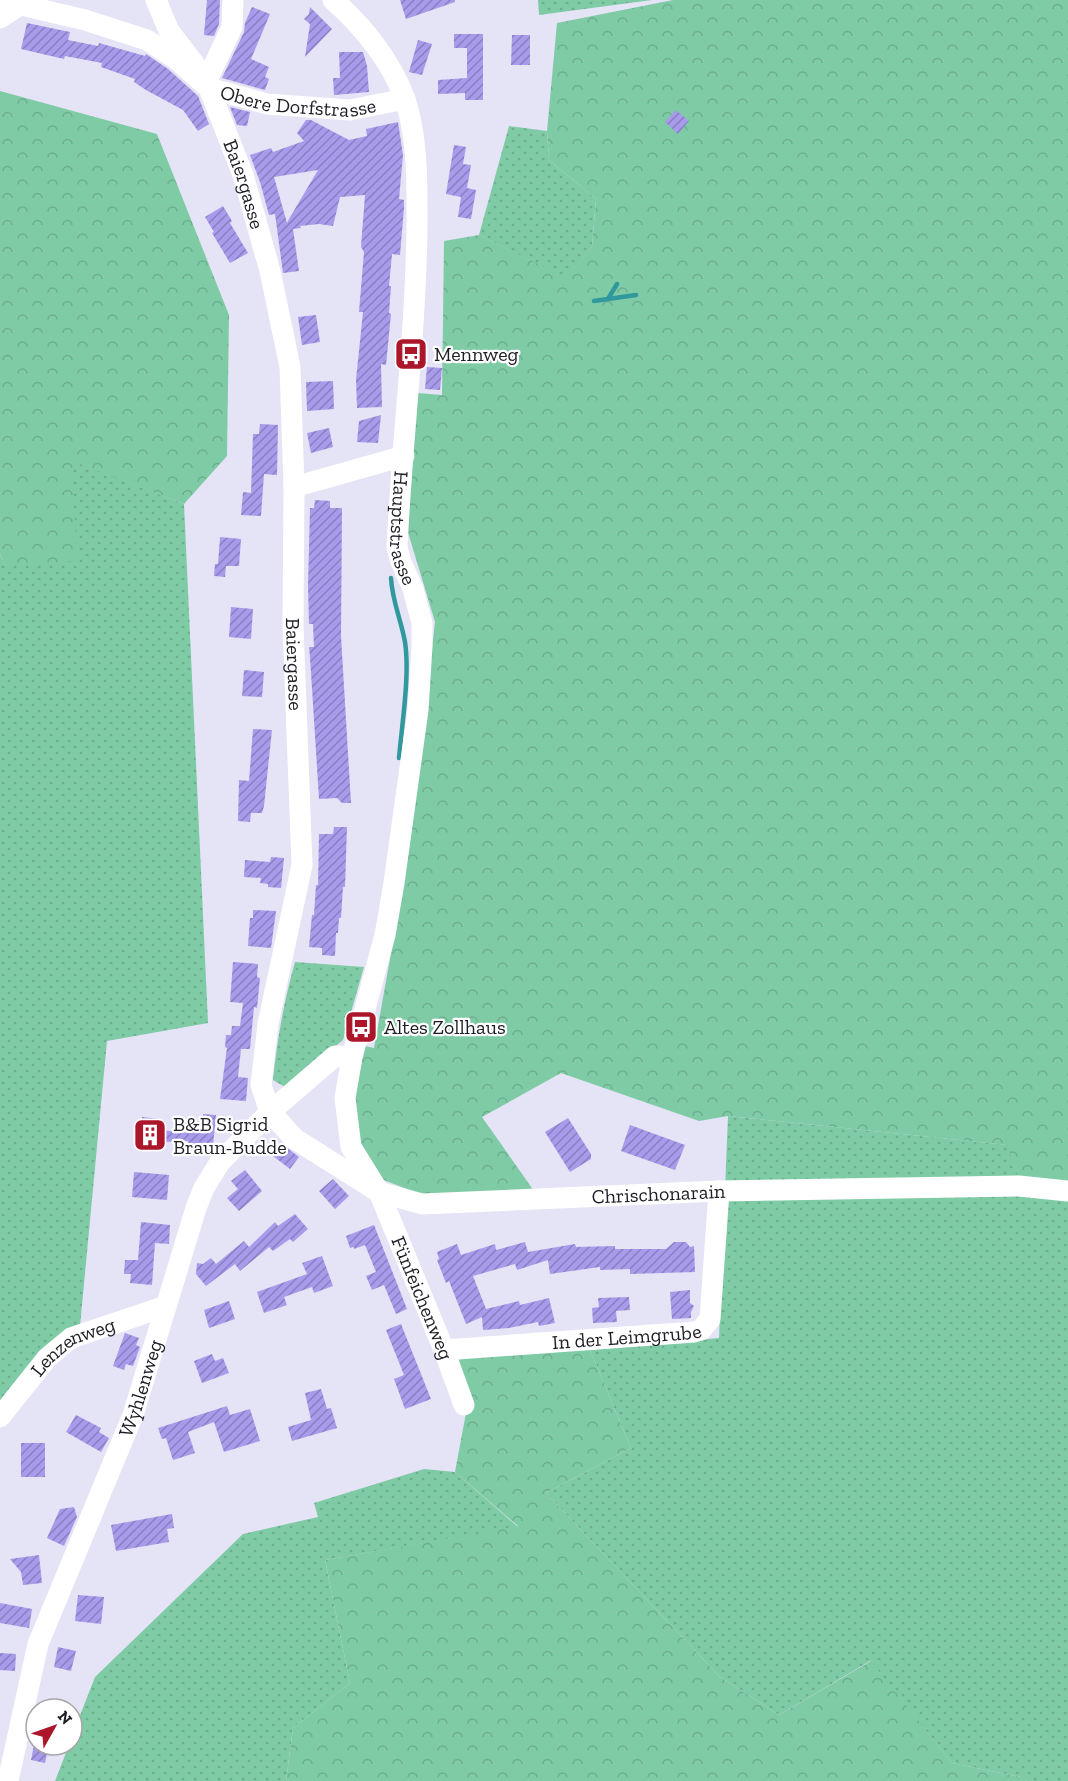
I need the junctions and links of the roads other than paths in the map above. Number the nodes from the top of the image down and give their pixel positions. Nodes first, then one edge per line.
1 (156, 0) edge
2 (233, 0) edge
3 (333, 0) edge
4 (10, 3) edge
5 (0, 18) edge
6 (208, 83) junction
7 (405, 99) junction
8 (404, 456) junction
9 (294, 487) junction
10 (351, 1065) junction
11 (270, 1112) junction
12 (719, 1191) junction
13 (1068, 1191) edge
14 (379, 1192) junction
15 (166, 1306) junction
16 (444, 1350) junction
17 (464, 1405) dead end
18 (0, 1418) edge
19 (8, 1781) edge

1 - 6 street
2 - 6 street
3 - 7 street, Hauptstrasse
4 - 5 street
4 - 6 street, Obere Dorfstrasse
6 - 7 street, Obere Dorfstrasse
6 - 9 street, Baiergasse
7 - 8 street, Hauptstrasse
8 - 9 street
8 - 10 street, Hauptstrasse
9 - 11 street, Baiergasse
10 - 11 street, Wyhlenweg
10 - 14 street
11 - 14 street, Baiergasse
11 - 15 street, Wyhlenweg
12 - 13 street, Chrischonarain
12 - 14 street, Chrischonarain
12 - 16 street, In der Leimgrube
14 - 16 street, Fünfeichenweg
15 - 18 street, Lenzenweg
15 - 19 street, Wyhlenweg
16 - 17 street, Fünfeichenweg

